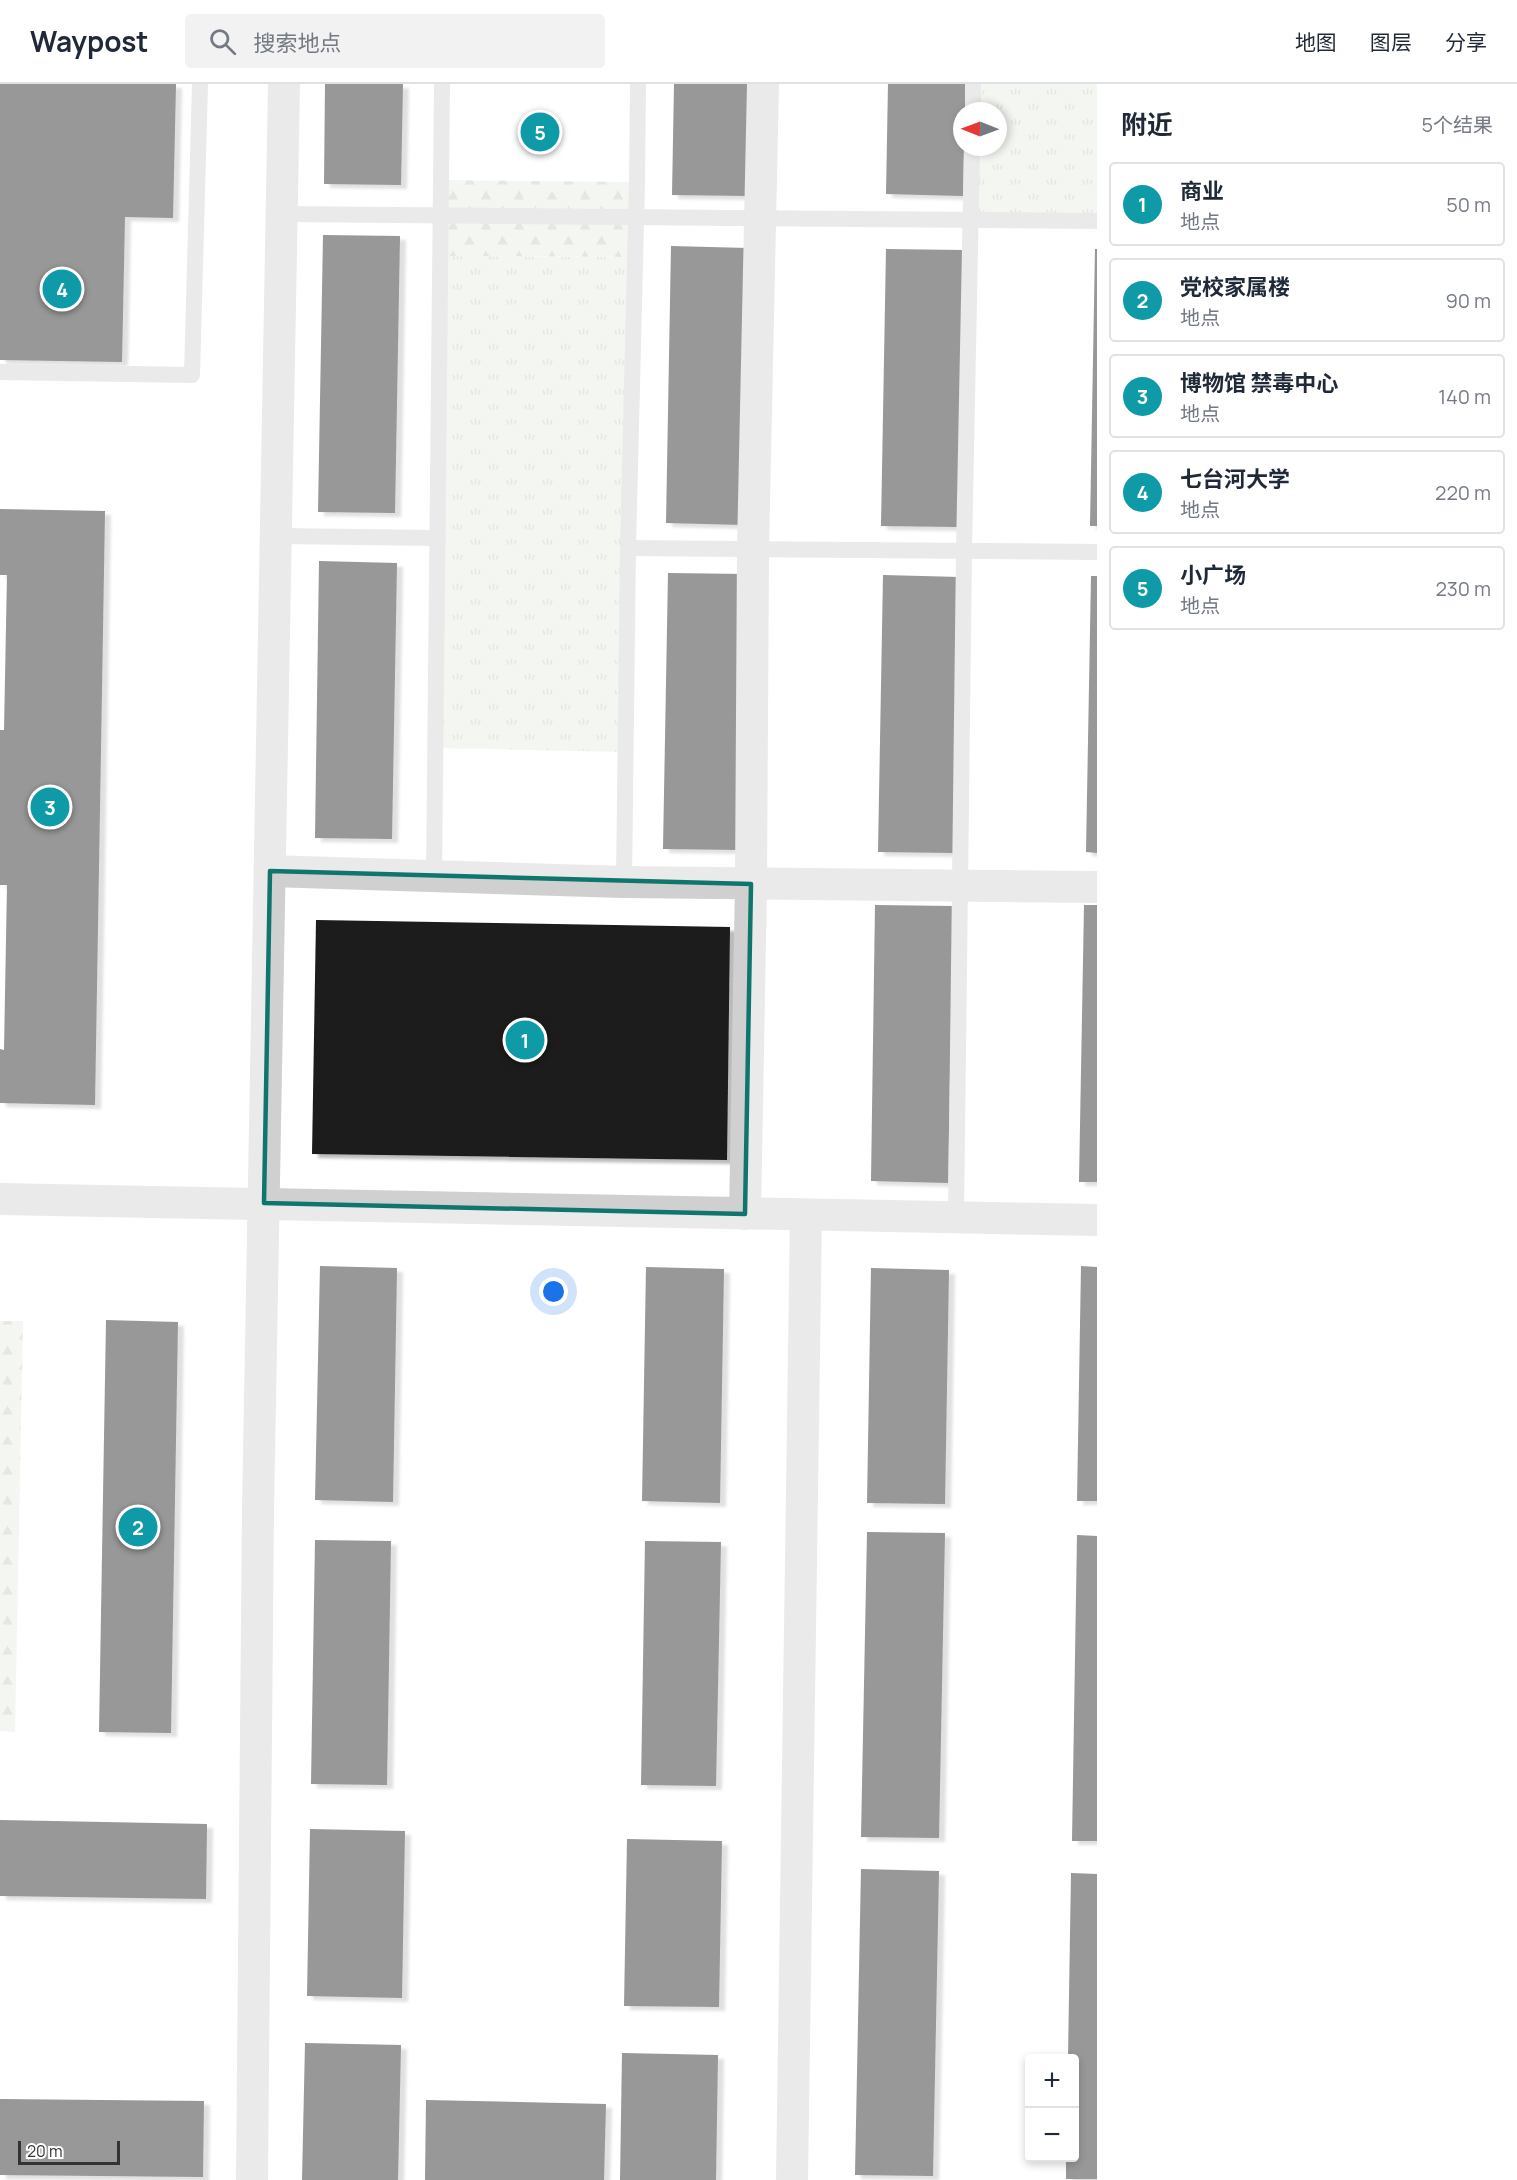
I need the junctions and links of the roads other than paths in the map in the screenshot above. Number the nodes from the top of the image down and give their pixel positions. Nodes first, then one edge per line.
1 (200, 84) edge
2 (284, 84) edge
3 (442, 84) edge
4 (638, 84) edge
5 (763, 84) edge
6 (973, 84) edge
7 (973, 102) edge
8 (972, 156) edge
9 (281, 214) junction
10 (441, 216) junction
11 (636, 218) junction
12 (761, 218) junction
13 (972, 220) junction
14 (1097, 221) edge
15 (0, 372) edge
16 (277, 536) junction
17 (438, 538) junction
18 (628, 548) junction
19 (753, 549) junction
20 (964, 551) junction
21 (1097, 552) edge
22 (270, 871) junction
23 (434, 877) junction
24 (624, 882) junction
25 (751, 884) junction
26 (960, 886) junction
27 (1097, 888) edge
28 (0, 1199) edge
29 (264, 1203) junction
30 (745, 1214) junction
31 (806, 1215) junction
32 (956, 1218) junction
33 (1097, 1220) edge
34 (252, 2180) edge
35 (792, 2180) edge

1 - 15 lane
2 - 9 street
3 - 10 lane
4 - 11 lane
5 - 12 street
6 - 7 lane
8 - 13 lane
9 - 10 lane
9 - 16 street
10 - 11 lane
10 - 17 lane
11 - 12 lane
11 - 18 lane
12 - 13 lane
12 - 19 street
13 - 14 lane
13 - 20 lane
16 - 17 lane
16 - 22 street
17 - 23 lane
18 - 19 lane
18 - 24 lane
19 - 20 lane
19 - 25 street
20 - 21 lane
20 - 26 lane
22 - 23 street
22 - 29 street
23 - 24 street
24 - 25 street
25 - 26 street
25 - 30 street
26 - 27 street
26 - 32 lane
28 - 29 street
29 - 30 street
29 - 34 street
30 - 31 street
31 - 32 street
31 - 35 street
32 - 33 street

